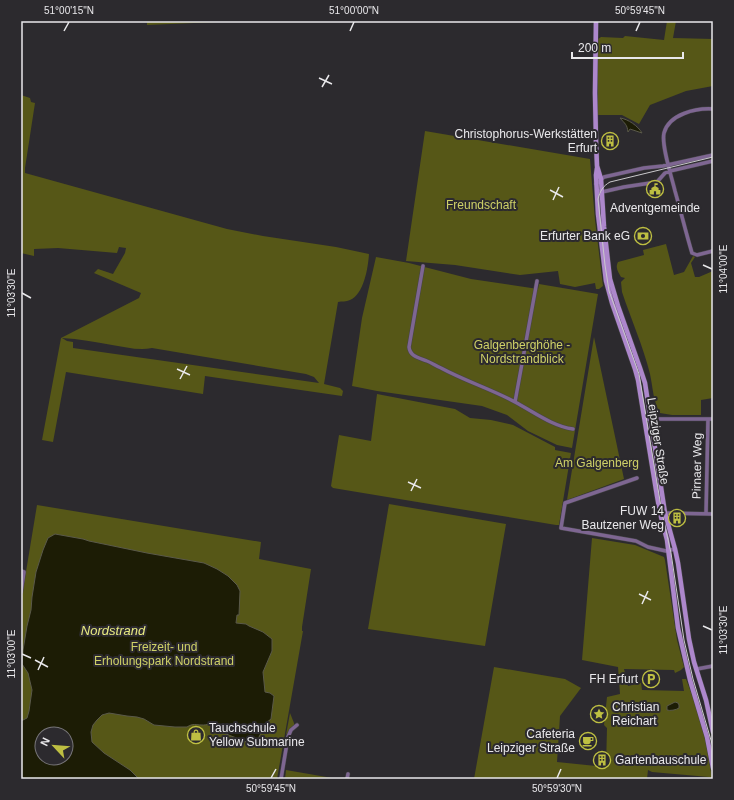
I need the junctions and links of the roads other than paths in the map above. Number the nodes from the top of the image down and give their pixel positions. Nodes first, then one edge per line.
1 (596, 21) edge
2 (713, 109) edge
3 (713, 155) edge
4 (713, 161) edge
5 (668, 165) junction
6 (597, 166) junction
7 (670, 171) junction
8 (601, 179) junction
9 (596, 186) junction
10 (602, 192) junction
11 (713, 251) edge
12 (423, 266) dead end
13 (537, 281) dead end
14 (515, 402) junction
15 (647, 419) junction
16 (711, 419) edge
17 (573, 429) dead end
18 (637, 478) dead end
19 (660, 513) junction
20 (665, 513) junction
21 (706, 514) junction
22 (713, 514) edge
23 (675, 549) junction
24 (668, 550) junction
25 (23, 572) edge
26 (21, 592) edge
27 (713, 666) edge
28 (697, 669) junction
29 (688, 672) junction
30 (297, 725) dead end
31 (713, 732) edge
32 (713, 768) edge
33 (348, 774) dead end
34 (280, 779) edge
35 (347, 779) edge

1 - 6 main road, Leipziger Straße
2 - 5 street
3 - 5 street
4 - 7 street
5 - 7 street
5 - 8 street
6 - 8 main road, Leipziger Straße
6 - 9 main road, Leipziger Straße
7 - 10 street
7 - 11 street
8 - 9 street
8 - 10 main road, Leipziger Straße
9 - 10 street
9 - 15 main road, Leipziger Straße
10 - 15 main road, Leipziger Straße
12 - 14 street
13 - 14 street
14 - 17 street
15 - 16 street
15 - 19 main road, Leipziger Straße
15 - 20 main road, Leipziger Straße
16 - 21 street, Pirnaer Weg
18 - 24 street
19 - 20 street
19 - 24 main road, Leipziger Straße
20 - 21 street
20 - 23 main road, Leipziger Straße
21 - 22 street
23 - 24 street
23 - 28 main road, Leipziger Straße
24 - 29 main road, Leipziger Straße
25 - 26 street
27 - 28 street
28 - 29 main road
28 - 31 main road, Leipziger Straße
29 - 32 main road, Leipziger Straße
30 - 34 street
33 - 35 street

